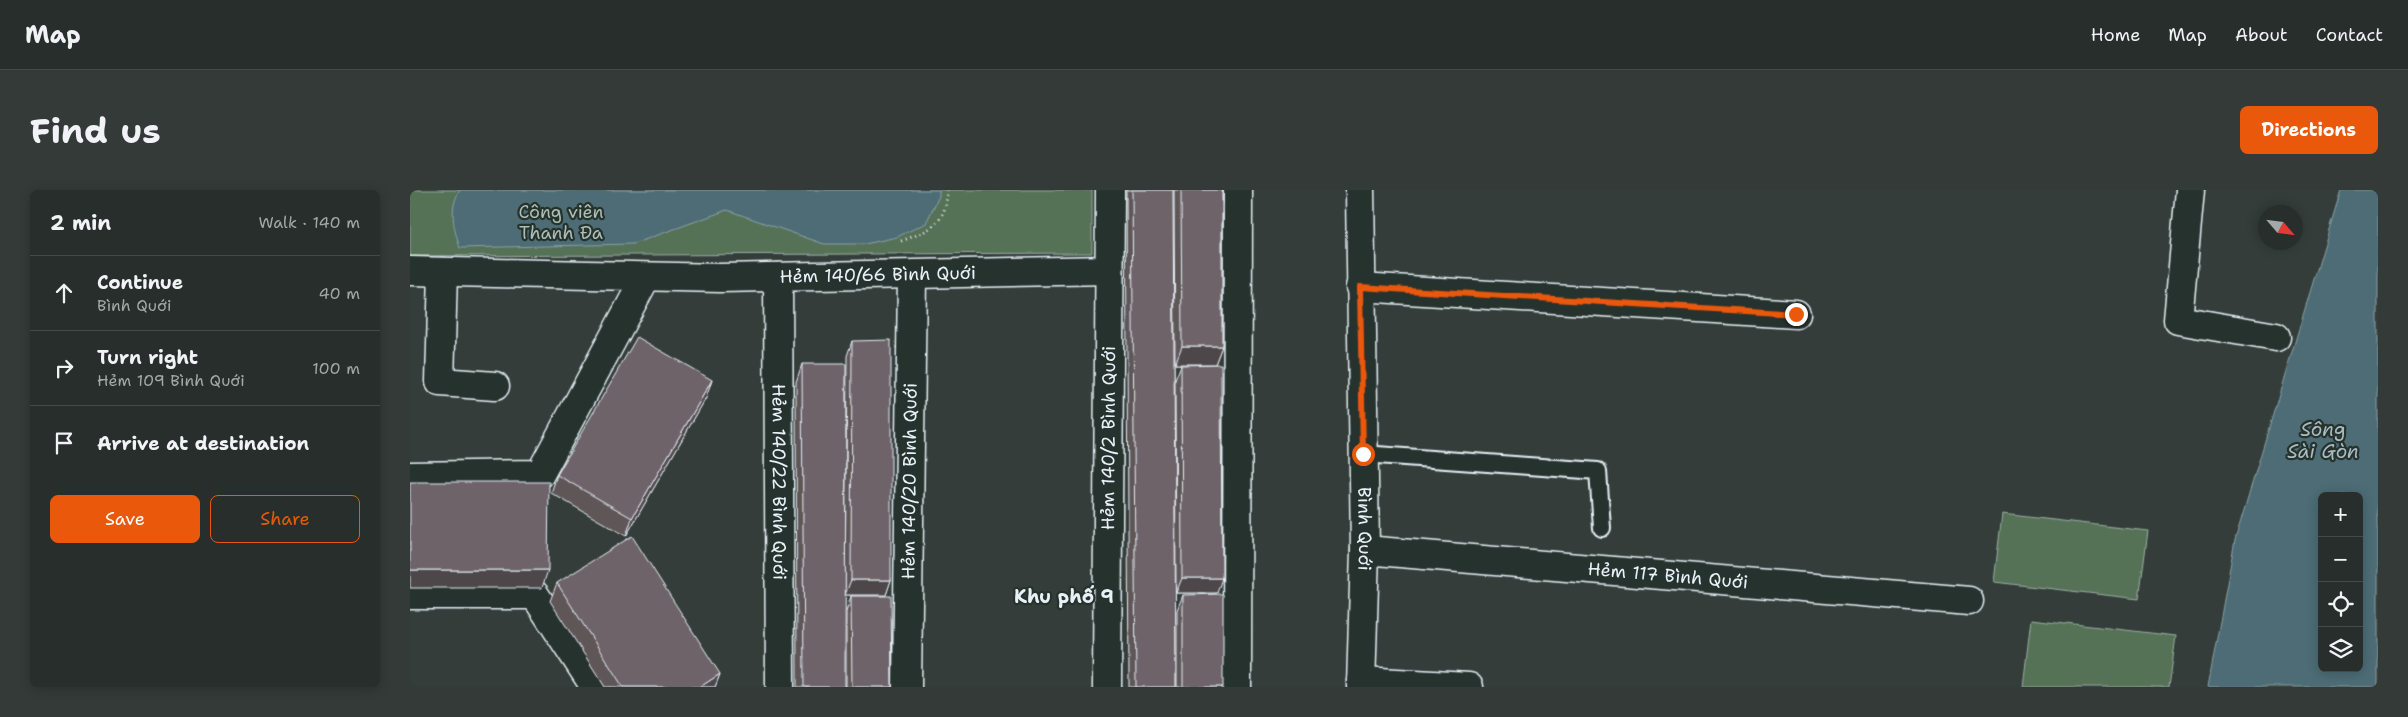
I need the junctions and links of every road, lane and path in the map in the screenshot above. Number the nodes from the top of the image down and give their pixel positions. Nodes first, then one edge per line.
1 (947, 190) edge
2 (1110, 190) edge
3 (1238, 190) edge
4 (1360, 190) edge
5 (2190, 190) edge
6 (901, 241) dead end
7 (1109, 270) junction
8 (410, 271) edge
9 (444, 272) junction
10 (912, 275) junction
11 (646, 277) junction
12 (778, 277) junction
13 (1360, 287) junction
14 (1796, 314) dead end
15 (2276, 337) dead end
16 (495, 386) dead end
17 (1363, 454) junction
18 (410, 476) edge
19 (1602, 528) dead end
20 (1365, 550) junction
21 (410, 596) edge
22 (1969, 601) dead end
23 (1361, 684) edge
24 (594, 687) edge
25 (780, 687) edge
26 (907, 687) edge
27 (1107, 687) edge
28 (1237, 687) edge
29 (1470, 687) edge

1 - 6 path
2 - 7 street, Hẻm 140/2 Bình Quới
3 - 28 street
4 - 13 street, Bình Quới
5 - 15 street
7 - 10 street, Hẻm 140/66 Bình Quới
7 - 27 street, Hẻm 140/2 Bình Quới
8 - 9 street, Hẻm 140/66 Bình Quới
9 - 11 street, Hẻm 140/66 Bình Quới
9 - 16 street
10 - 12 street, Hẻm 140/66 Bình Quới
10 - 26 street, Hẻm 140/20 Bình Quới
11 - 12 street, Hẻm 140/66 Bình Quới
11 - 18 street
12 - 25 street, Hẻm 140/22 Bình Quới
13 - 14 street
13 - 17 street, Bình Quới
17 - 19 lane
17 - 20 street, Bình Quới
20 - 22 street, Hẻm 117 Bình Quới
20 - 23 street, Bình Quới
21 - 24 street
23 - 29 street

